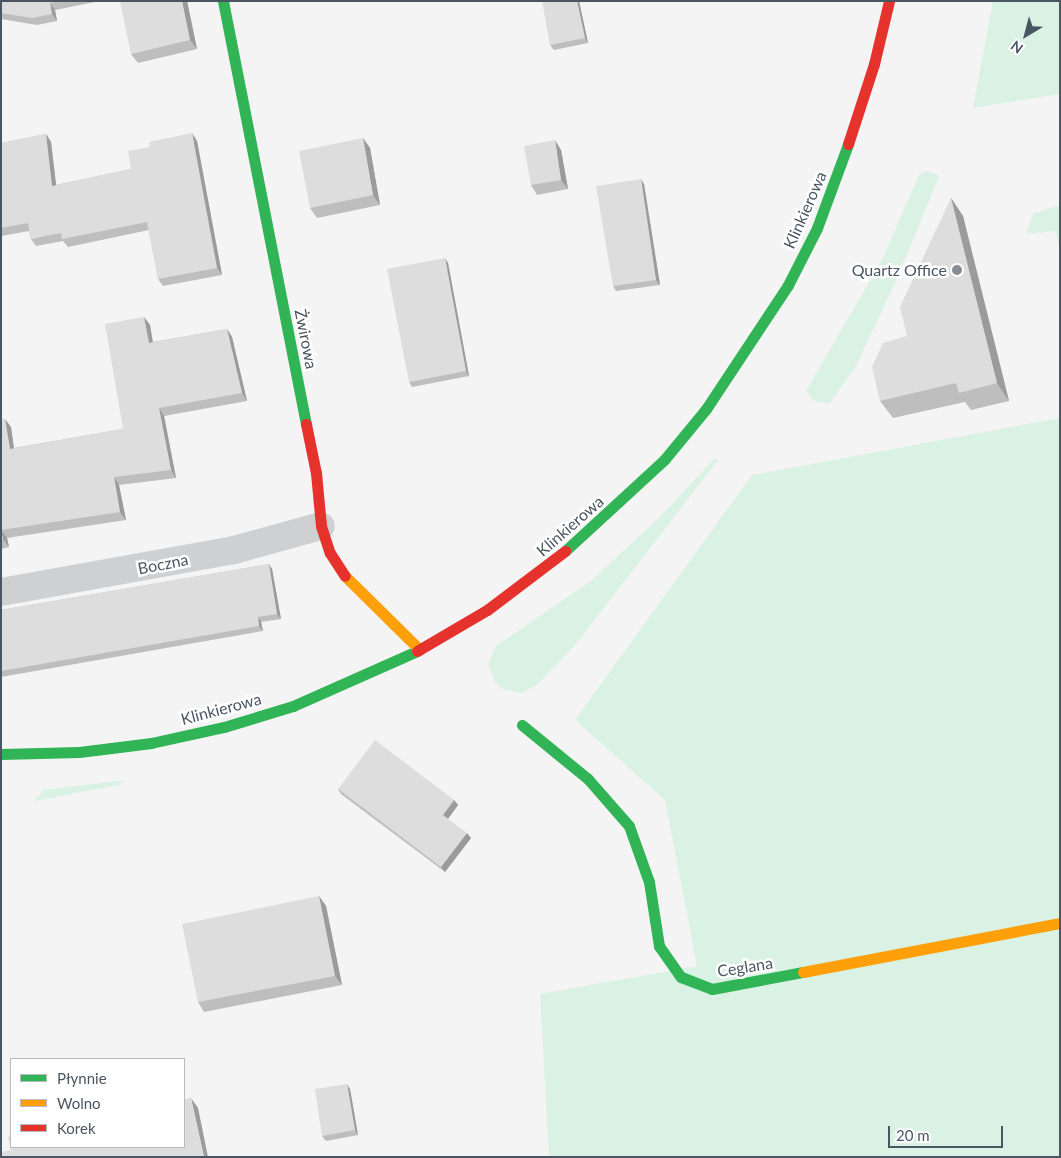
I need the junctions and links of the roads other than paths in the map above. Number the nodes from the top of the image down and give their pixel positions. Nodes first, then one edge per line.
1 (223, 1) edge
2 (889, 1) edge
3 (321, 526) junction
4 (1, 592) edge
5 (420, 650) junction
6 (522, 725) dead end
7 (1, 754) edge
8 (1060, 923) edge

1 - 3 street, Żwirowa
2 - 5 street, Klinkierowa
3 - 4 street, Boczna
3 - 5 street, Żwirowa
5 - 7 street, Klinkierowa
6 - 8 street, Ceglana

